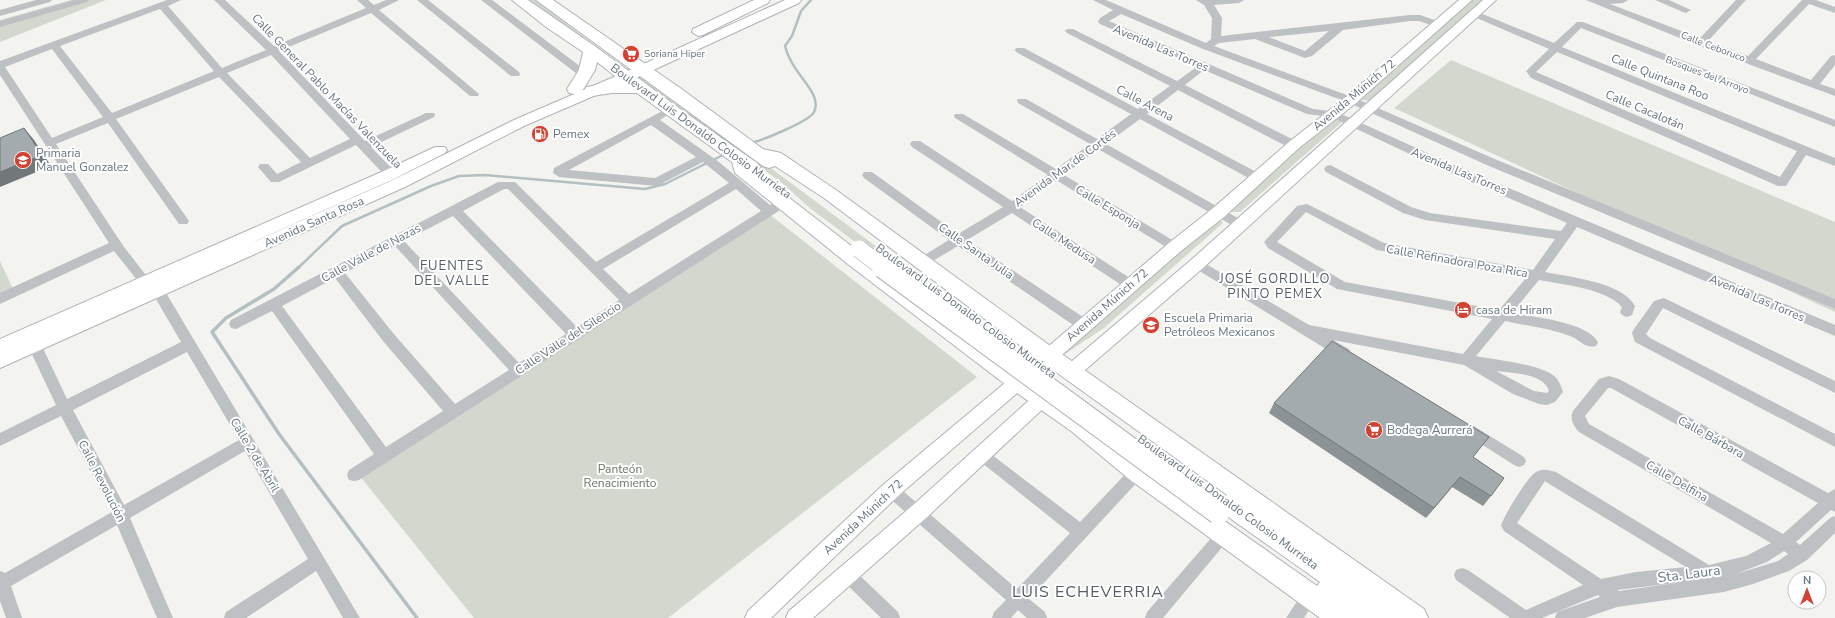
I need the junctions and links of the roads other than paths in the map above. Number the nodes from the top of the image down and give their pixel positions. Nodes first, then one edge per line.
1 (47, 0) edge
2 (176, 0) edge
3 (219, 0) edge
4 (362, 0) edge
5 (394, 0) edge
6 (422, 0) edge
7 (486, 0) edge
8 (519, 0) edge
9 (543, 0) edge
10 (764, 0) edge
11 (795, 0) edge
12 (1098, 0) edge
13 (1239, 0) edge
14 (1466, 0) edge
15 (1490, 0) edge
16 (1623, 0) edge
17 (1660, 0) edge
18 (1741, 0) edge
19 (1807, 0) edge
20 (78, 1) edge
21 (1205, 1) edge
22 (1595, 1) edge
23 (162, 5) junction
24 (372, 9) junction
25 (1686, 10) dead end
26 (1835, 10) edge
27 (1119, 11) junction
28 (0, 13) edge
29 (1475, 14) junction
30 (134, 16) junction
31 (0, 24) edge
32 (1437, 24) junction
33 (140, 25) dead end
34 (1340, 27) junction
35 (1070, 31) dead end
36 (1257, 36) junction
37 (1216, 40) junction
38 (1701, 43) junction
39 (54, 45) junction
40 (1207, 46) junction
41 (1555, 47) junction
42 (272, 50) junction
43 (591, 50) junction
44 (1020, 50) dead end
45 (1835, 58) edge
46 (1749, 61) junction
47 (1200, 65) junction
48 (0, 66) edge
49 (629, 70) junction
50 (220, 72) junction
51 (515, 74) dead end
52 (585, 75) junction
53 (1814, 84) junction
54 (1176, 86) junction
55 (642, 88) junction
56 (575, 89) junction
57 (592, 91) junction
58 (1835, 93) edge
59 (474, 94) dead end
60 (1351, 100) junction
61 (1022, 101) dead end
62 (1369, 109) junction
63 (670, 110) junction
64 (1139, 114) junction
65 (1334, 114) junction
66 (430, 115) dead end
67 (959, 116) dead end
68 (109, 117) junction
69 (652, 120) junction
70 (1352, 124) junction
71 (1835, 124) edge
72 (49, 143) junction
73 (360, 143) junction
74 (916, 144) dead end
75 (1098, 144) junction
76 (1294, 145) junction
77 (1804, 149) junction
78 (741, 150) junction
79 (709, 160) junction
80 (1835, 162) edge
81 (308, 163) junction
82 (264, 167) dead end
83 (1330, 169) dead end
84 (868, 175) dead end
85 (1056, 175) junction
86 (1258, 178) junction
87 (395, 179) junction
88 (737, 183) junction
89 (776, 207) junction
90 (1012, 207) junction
91 (454, 209) junction
92 (1218, 213) junction
93 (1575, 220) junction
94 (183, 221) dead end
95 (1241, 224) junction
96 (1563, 236) junction
97 (396, 240) junction
98 (958, 240) junction
99 (116, 245) junction
100 (1175, 247) junction
101 (922, 262) junction
102 (1197, 264) junction
103 (595, 268) junction
104 (337, 271) junction
105 (1536, 275) junction
106 (145, 282) junction
107 (1131, 285) junction
108 (158, 291) junction
109 (0, 298) edge
110 (627, 300) junction
111 (274, 304) junction
112 (1835, 304) edge
113 (1627, 312) dead end
114 (1501, 315) junction
115 (1003, 323) junction
116 (236, 324) dead end
117 (1084, 325) junction
118 (1307, 330) junction
119 (1835, 331) edge
120 (575, 334) junction
121 (1591, 342) dead end
122 (968, 344) junction
123 (188, 345) junction
124 (0, 346) edge
125 (35, 346) junction
126 (1049, 356) junction
127 (1353, 358) edge
128 (1466, 359) junction
129 (0, 361) edge
130 (518, 371) junction
131 (1071, 372) junction
132 (1018, 382) junction
133 (1835, 387) edge
134 (1591, 398) joint
135 (1042, 399) junction
136 (1113, 401) junction
137 (64, 407) junction
138 (453, 412) junction
139 (1460, 424) edge
140 (1079, 425) junction
141 (0, 440) edge
142 (1835, 441) edge
143 (248, 442) junction
144 (982, 455) junction
145 (384, 456) junction
146 (1519, 461) dead end
147 (1137, 472) junction
148 (354, 475) dead end
149 (891, 490) junction
150 (1833, 501) edge
151 (919, 512) junction
152 (121, 515) junction
153 (1224, 518) junction
154 (1835, 523) edge
155 (1080, 532) junction
156 (1785, 543) junction
157 (1801, 555) junction
158 (318, 561) junction
159 (1709, 573) junction
160 (847, 574) junction
161 (1462, 575) dead end
162 (1, 582) edge
163 (1724, 584) junction
164 (1600, 588) junction
165 (1310, 596) junction
166 (1617, 599) junction
167 (1018, 600) junction
168 (14, 618) edge
169 (165, 618) edge
170 (232, 618) edge
171 (352, 618) edge
172 (756, 618) edge
173 (797, 618) edge
174 (892, 618) edge
175 (1000, 618) edge
176 (1039, 618) edge
177 (1152, 618) edge
178 (1294, 618) edge
179 (1341, 618) edge
180 (1366, 618) edge
181 (1392, 618) edge
182 (1415, 618) edge
183 (1525, 618) edge
184 (1563, 618) edge

1 - 28 street
2 - 23 street
3 - 42 street, Calle General Pablo Macías Valenzuela
4 - 24 street
5 - 24 street
6 - 51 street
7 - 52 street
8 - 43 highway, Boulevard Luis Donaldo Colosio Murrieta
9 - 49 highway, Boulevard Luis Donaldo Colosio Murrieta
10 - 49 main road, Avenida Santa Rosa
11 - 49 main road, Avenida Santa Rosa
12 - 27 street, Avenida Las Torres
13 - 21 street
14 - 32 main road, Avenida Múnich 72
15 - 29 main road, Avenida Múnich 72
16 - 22 street
17 - 25 street
18 - 38 street
19 - 26 street
19 - 46 street
20 - 31 street
21 - 37 street
22 - 38 street, Calle Ceboruco
23 - 30 street
23 - 50 street
24 - 42 street
24 - 59 street
27 - 40 street, Avenida Las Torres
27 - 47 street, Avenida Las Torres
29 - 41 street, Calle Quintana Roo
29 - 62 main road, Avenida Múnich 72
30 - 33 street
30 - 39 street
32 - 34 street
32 - 60 main road, Avenida Múnich 72
34 - 36 street
34 - 36 street
35 - 54 street
36 - 37 street
37 - 40 street
38 - 46 street, Calle Ceboruco
39 - 48 street
39 - 68 street
40 - 60 street, Avenida Las Torres
41 - 71 street, Bosques del Arroyo
41 - 77 street, Calle Quintana Roo
41 - 77 street, Calle Cacalotán
42 - 50 street
42 - 73 street, Calle General Pablo Macías Valenzuela
43 - 49 highway, Boulevard Luis Donaldo Colosio Murrieta
43 - 52 highway
44 - 64 street, Calle Arena
45 - 53 street
46 - 53 street, Calle Ceboruco
47 - 54 street, Avenida Mar de Cortés
47 - 65 street, Avenida Las Torres
48 - 72 street
49 - 55 highway, Boulevard Luis Donaldo Colosio Murrieta
49 - 56 main road, Avenida Santa Rosa
49 - 57 main road, Avenida Santa Rosa
49 - 78 highway, Boulevard Luis Donaldo Colosio Murrieta
50 - 68 street
50 - 81 street
52 - 56 highway
53 - 58 street, Calle Ceboruco
54 - 64 street, Avenida Mar de Cortés
54 - 76 street
55 - 57 highway
55 - 63 highway, Boulevard Luis Donaldo Colosio Murrieta
56 - 87 main road, Avenida Santa Rosa
57 - 87 main road, Avenida Santa Rosa
60 - 62 street, Avenida Las Torres
60 - 65 main road, Avenida Múnich 72
61 - 75 street
62 - 70 main road, Avenida Múnich 72
62 - 112 street, Avenida Las Torres
63 - 69 street
63 - 78 highway, Boulevard Luis Donaldo Colosio Murrieta
64 - 75 street, Avenida Mar de Cortés
64 - 86 street, Calle Arena
65 - 70 street, Avenida Las Torres
65 - 76 main road, Avenida Múnich 72
66 - 73 street
67 - 85 street, Calle Esponja
68 - 72 street
68 - 94 street
69 - 79 street
69 - 79 street
70 - 93 street, Avenida Las Torres
70 - 95 main road, Avenida Múnich 72
72 - 99 street
73 - 81 street
73 - 87 street, Calle General Pablo Macías Valenzuela
74 - 90 street, Calle Medusa
75 - 85 street, Avenida Mar de Cortés
75 - 92 street
76 - 86 main road, Avenida Múnich 72
77 - 80 street, Calle Quintana Roo
78 - 89 highway
78 - 101 highway
78 - 153 highway, Boulevard Luis Donaldo Colosio Murrieta, bridge
79 - 88 street
81 - 82 street
83 - 96 street
84 - 98 street, Calle Santa Julia
85 - 90 street, Avenida Mar de Cortés
85 - 100 street, Calle Esponja
86 - 92 main road, Avenida Múnich 72
87 - 106 main road, Avenida Santa Rosa
87 - 108 main road, Avenida Santa Rosa
88 - 89 street
88 - 103 street
89 - 110 street, Calle Valle del Silencio
89 - 122 highway
90 - 98 street, Avenida Mar de Cortés
90 - 107 street, Calle Medusa
91 - 97 street, Calle Valle de Nazas
91 - 103 street, Calle Valle de Nazas
91 - 120 street
92 - 95 street
92 - 100 main road, Avenida Múnich 72
93 - 96 street
93 - 119 street, Avenida Las Torres
95 - 102 main road, Avenida Múnich 72
96 - 105 street
97 - 104 street, Calle Valle de Nazas
97 - 130 street
98 - 101 street, Avenida Mar de Cortés
98 - 117 street, Calle Santa Julia
99 - 106 street
99 - 109 street
100 - 107 main road, Avenida Múnich 72
101 - 115 highway
102 - 118 street
102 - 131 main road, Avenida Múnich 72
103 - 110 street
104 - 111 street, Calle Valle de Nazas
104 - 138 street
105 - 113 street, Calle Refinadora Poza Rica
105 - 114 street
105 - 114 street, Calle Refinadora Poza Rica
106 - 108 street
106 - 124 main road, Avenida Santa Rosa
107 - 117 main road, Avenida Múnich 72
108 - 123 street, Calle 2 de Abril
108 - 125 main road, Avenida Santa Rosa
110 - 120 street, Calle Valle del Silencio
111 - 116 street, Calle Valle de Nazas
111 - 145 street
114 - 121 street
114 - 128 street
115 - 122 highway
115 - 126 highway
117 - 126 main road, Avenida Múnich 72
118 - 127 street
118 - 128 street
120 - 130 street, Calle Valle del Silencio
122 - 132 highway
123 - 137 street
123 - 143 street, Calle 2 de Abril
125 - 129 main road, Avenida Santa Rosa
125 - 137 street, Calle Revolución
126 - 131 highway
126 - 132 highway, Avenida Múnich 72
128 - 128 street
130 - 138 street, Calle Valle del Silencio
131 - 135 highway, Avenida Múnich 72
131 - 136 highway
132 - 135 highway
132 - 149 main road, Avenida Múnich 72
133 - 142 street
134 - 150 street, Calle Bárbara
134 - 156 street, Calle Delfina
135 - 140 highway
135 - 144 main road, Avenida Múnich 72
136 - 140 highway
136 - 182 highway
137 - 141 street
137 - 152 street, Calle Revolución
138 - 145 street, Calle Valle del Silencio
139 - 146 street
140 - 147 highway
143 - 152 street
143 - 158 street, Calle 2 de Abril
144 - 151 main road, Avenida Múnich 72
144 - 155 street
145 - 148 street, Calle Valle del Silencio
147 - 153 highway
147 - 155 street
149 - 151 street
149 - 172 main road, Avenida Múnich 72
150 - 156 street, Sta. Laura
151 - 160 main road, Avenida Múnich 72
151 - 167 street
152 - 162 street
152 - 169 street, Calle Revolución
153 - 165 highway
153 - 177 street
153 - 180 highway, Boulevard Luis Donaldo Colosio Murrieta
153 - 181 highway, Boulevard Luis Donaldo Colosio Murrieta
154 - 157 street, Sta. Laura
155 - 167 street
156 - 157 street, Calle Delfina
156 - 159 street, Sta. Laura
157 - 163 street, Sta. Laura
158 - 170 street
158 - 171 street, Calle 2 de Abril
159 - 163 street
159 - 164 street, Sta. Laura
159 - 164 street
160 - 173 main road, Avenida Múnich 72
160 - 174 street
161 - 183 street
162 - 168 street
163 - 166 street, Sta. Laura
164 - 166 street
164 - 183 street, Sta. Laura
165 - 178 street
165 - 179 highway
166 - 184 street, Sta. Laura
167 - 175 street
167 - 176 street

